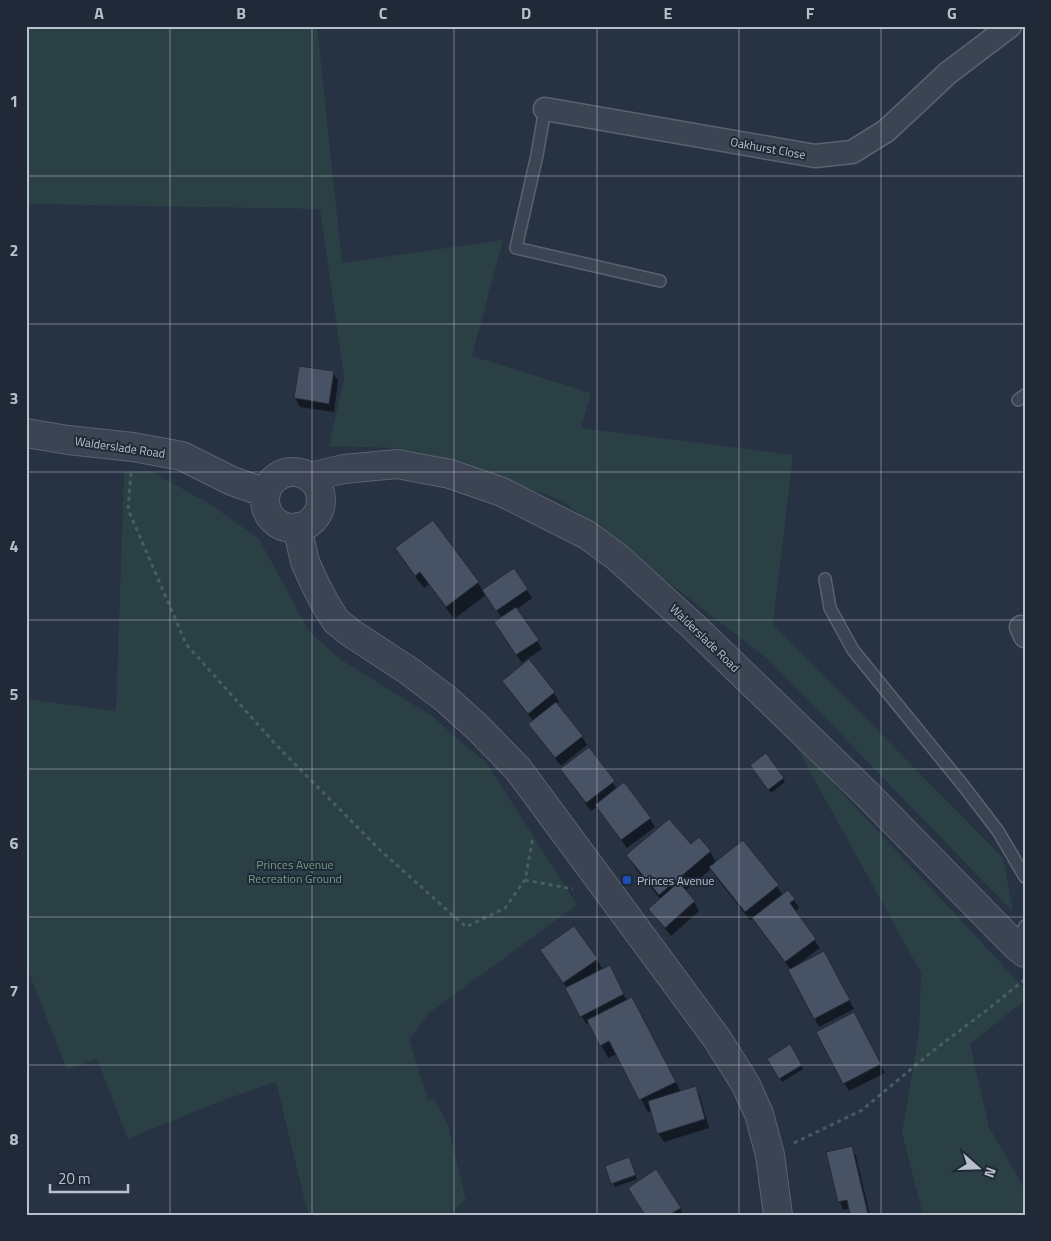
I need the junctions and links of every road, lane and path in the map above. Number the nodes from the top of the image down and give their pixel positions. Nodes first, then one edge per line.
1 (1010, 26) edge
2 (545, 109) joint
3 (660, 281) dead end
4 (26, 433) edge
5 (133, 447) junction
6 (310, 477) junction
7 (266, 493) junction
8 (298, 528) junction
9 (825, 579) dead end
10 (534, 833) dead end
11 (1025, 877) edge
12 (525, 880) junction
13 (574, 889) dead end
14 (1022, 942) edge
15 (1025, 980) edge
16 (770, 1155) junction
17 (778, 1215) edge

1 - 2 street, Oakhurst Close
2 - 3 lane
4 - 5 street, Walderslade Road
5 - 7 street, Walderslade Road
5 - 12 path
6 - 7 street
6 - 8 street
6 - 14 street, Walderslade Road
7 - 8 street
8 - 16 street
9 - 11 lane
10 - 12 path
12 - 13 path
15 - 16 path
16 - 17 street

